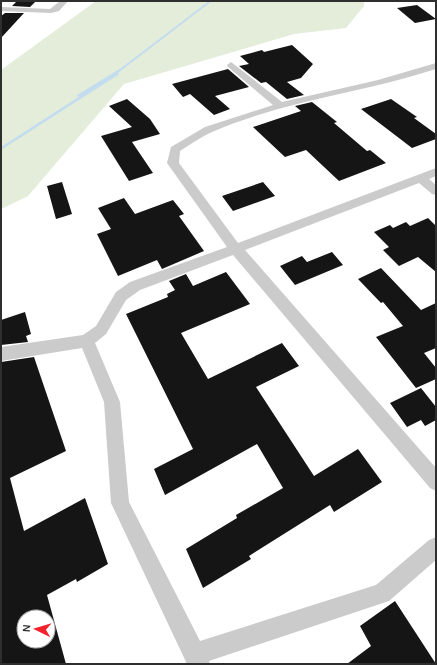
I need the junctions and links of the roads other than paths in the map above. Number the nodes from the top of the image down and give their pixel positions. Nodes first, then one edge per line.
1 (64, 1) edge
2 (1, 9) edge
3 (231, 65) dead end
4 (436, 66) edge
5 (279, 105) junction
6 (436, 172) edge
7 (420, 178) junction
8 (436, 191) edge
9 (236, 249) junction
10 (87, 340) junction
11 (1, 354) edge
12 (436, 482) edge
13 (436, 547) edge
14 (197, 659) edge

1 - 2 street
3 - 5 street
4 - 5 street
5 - 9 street
6 - 7 street
7 - 8 street
7 - 9 street
9 - 10 street
9 - 12 street
10 - 11 street
10 - 14 street
13 - 14 street

